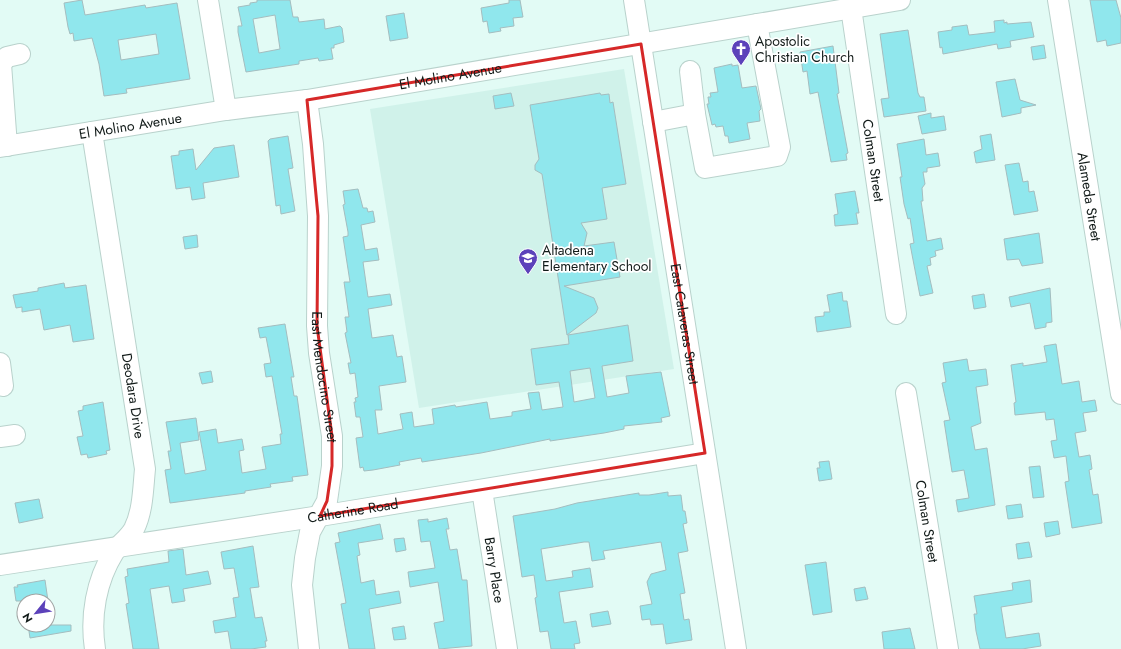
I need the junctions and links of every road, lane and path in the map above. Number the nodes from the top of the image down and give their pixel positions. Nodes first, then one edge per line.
1 (208, 0) edge
2 (634, 0) edge
3 (900, 0) edge
4 (1058, 0) edge
5 (879, 2) edge
6 (808, 7) edge
7 (851, 8) junction
8 (757, 24) junction
9 (641, 44) junction
10 (20, 54) dead end
11 (690, 71) dead end
12 (307, 100) junction
13 (226, 110) junction
14 (695, 114) junction
15 (653, 122) junction
16 (92, 132) junction
17 (3, 146) edge
18 (896, 314) dead end
19 (1117, 337) edge
20 (0, 363) edge
21 (3, 386) dead end
22 (906, 393) dead end
23 (1121, 394) edge
24 (705, 453) junction
25 (482, 490) junction
26 (320, 516) junction
27 (118, 547) junction
28 (0, 565) edge
29 (95, 649) edge
30 (309, 649) edge
31 (507, 649) edge
32 (736, 649) edge
33 (948, 649) edge

1 - 13 street
2 - 9 street, East Calaveras Street
3 - 5 street, El Molino Avenue
4 - 19 street, Alameda Street
5 - 7 street, El Molino Avenue
6 - 7 street, El Molino Avenue
6 - 8 street, El Molino Avenue
7 - 18 street, Colman Street
8 - 9 street, El Molino Avenue
8 - 14 street
9 - 12 street, El Molino Avenue
9 - 15 street, East Calaveras Street
10 - 17 street
11 - 14 street
12 - 13 street, El Molino Avenue
12 - 26 street, East Mendocino Street
13 - 16 street, El Molino Avenue
14 - 15 street
15 - 24 street, East Calaveras Street
16 - 17 street, El Molino Avenue
16 - 27 street, Deodara Drive
19 - 23 street, Alameda Street
20 - 21 street
22 - 33 street, Colman Street
24 - 25 street, Catherine Road
24 - 32 street, East Calaveras Street
25 - 26 street, Catherine Road
25 - 31 street, Barry Place
26 - 27 street, Catherine Road
26 - 30 street, East Mendocino Street
27 - 28 street, Catherine Road
27 - 29 street, Deodara Drive

